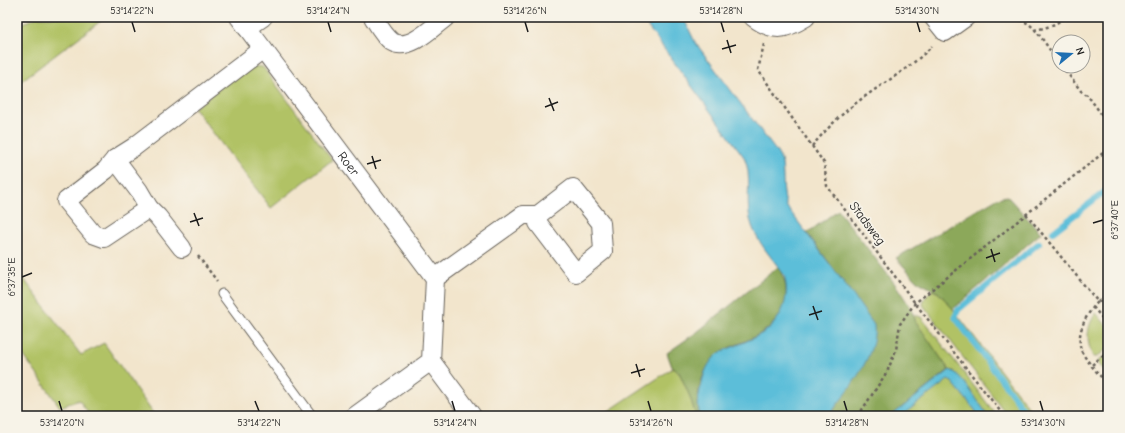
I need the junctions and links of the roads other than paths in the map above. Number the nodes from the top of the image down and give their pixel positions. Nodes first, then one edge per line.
1 (263, 17) edge
2 (373, 17) edge
3 (446, 17) edge
4 (753, 17) edge
5 (806, 17) edge
6 (933, 17) edge
7 (966, 17) edge
8 (243, 23) edge
9 (263, 49) junction
10 (115, 159) junction
11 (149, 208) junction
12 (538, 215) dead end
13 (182, 248) road end
14 (435, 278) junction
15 (222, 294) road end
16 (431, 360) junction
17 (312, 416) edge
18 (355, 416) edge
19 (472, 416) edge

1 - 8 street, Roer
2 - 3 street
4 - 5 street
6 - 7 street
8 - 9 street, Roer
9 - 10 street
9 - 14 street, Roer
10 - 11 street
10 - 11 street
11 - 13 street
12 - 14 street
14 - 16 street
15 - 17 lane
16 - 18 street
16 - 19 street

